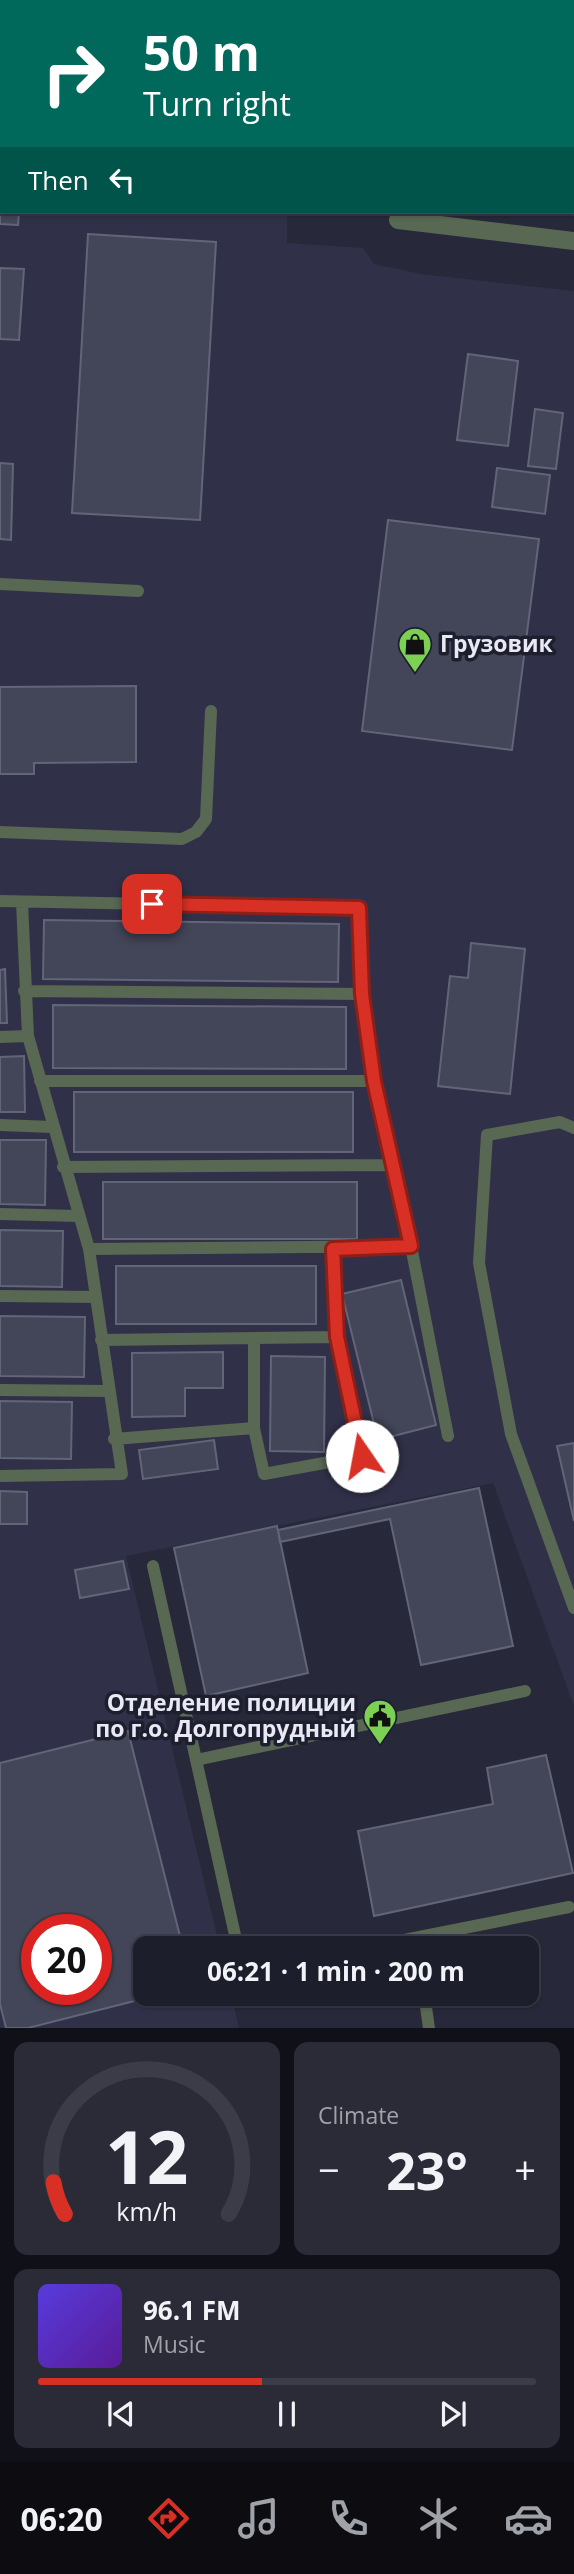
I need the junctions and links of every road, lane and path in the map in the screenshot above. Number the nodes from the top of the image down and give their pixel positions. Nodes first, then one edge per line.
1 (398, 220) dead end
2 (574, 241) edge
3 (0, 584) edge
4 (138, 591) dead end
5 (211, 711) dead end
6 (0, 832) edge
7 (0, 901) edge
8 (22, 902) junction
9 (24, 991) junction
10 (362, 994) junction
11 (0, 1037) edge
12 (28, 1037) junction
13 (40, 1081) junction
14 (374, 1081) junction
15 (0, 1125) edge
16 (52, 1127) junction
17 (574, 1128) edge
18 (394, 1165) junction
19 (63, 1167) junction
20 (0, 1214) edge
21 (78, 1216) junction
22 (411, 1246) junction
23 (89, 1249) junction
24 (333, 1249) junction
25 (0, 1296) edge
26 (96, 1297) junction
27 (337, 1337) junction
28 (254, 1339) junction
29 (102, 1340) junction
30 (0, 1390) edge
31 (108, 1391) junction
32 (254, 1428) junction
33 (448, 1436) dead end
34 (114, 1439) junction
35 (0, 1476) edge
36 (153, 1566) dead end
37 (574, 1608) edge
38 (525, 1691) dead end
39 (196, 1760) junction
40 (569, 1907) dead end
41 (235, 1936) edge
42 (448, 1936) edge
43 (426, 2006) edge
44 (429, 2028) edge

1 - 2 street
3 - 4 lane
5 - 6 lane
7 - 8 lane
8 - 9 lane
8 - 10 lane
9 - 10 lane
9 - 12 lane
10 - 14 lane
11 - 12 lane
12 - 13 lane
13 - 14 lane
13 - 16 lane
14 - 18 lane
15 - 16 lane
16 - 19 lane
17 - 37 lane
18 - 19 lane
18 - 22 lane
19 - 21 lane
20 - 21 lane
21 - 23 lane
22 - 24 lane
22 - 33 lane
23 - 24 lane
23 - 26 lane
24 - 27 lane
25 - 26 lane
26 - 29 lane
27 - 28 lane
27 - 32 lane
28 - 29 lane
28 - 32 lane
29 - 31 lane
30 - 31 lane
31 - 34 lane
32 - 34 lane
34 - 35 lane
36 - 39 lane
38 - 39 lane
39 - 41 lane
40 - 42 lane
43 - 44 lane

